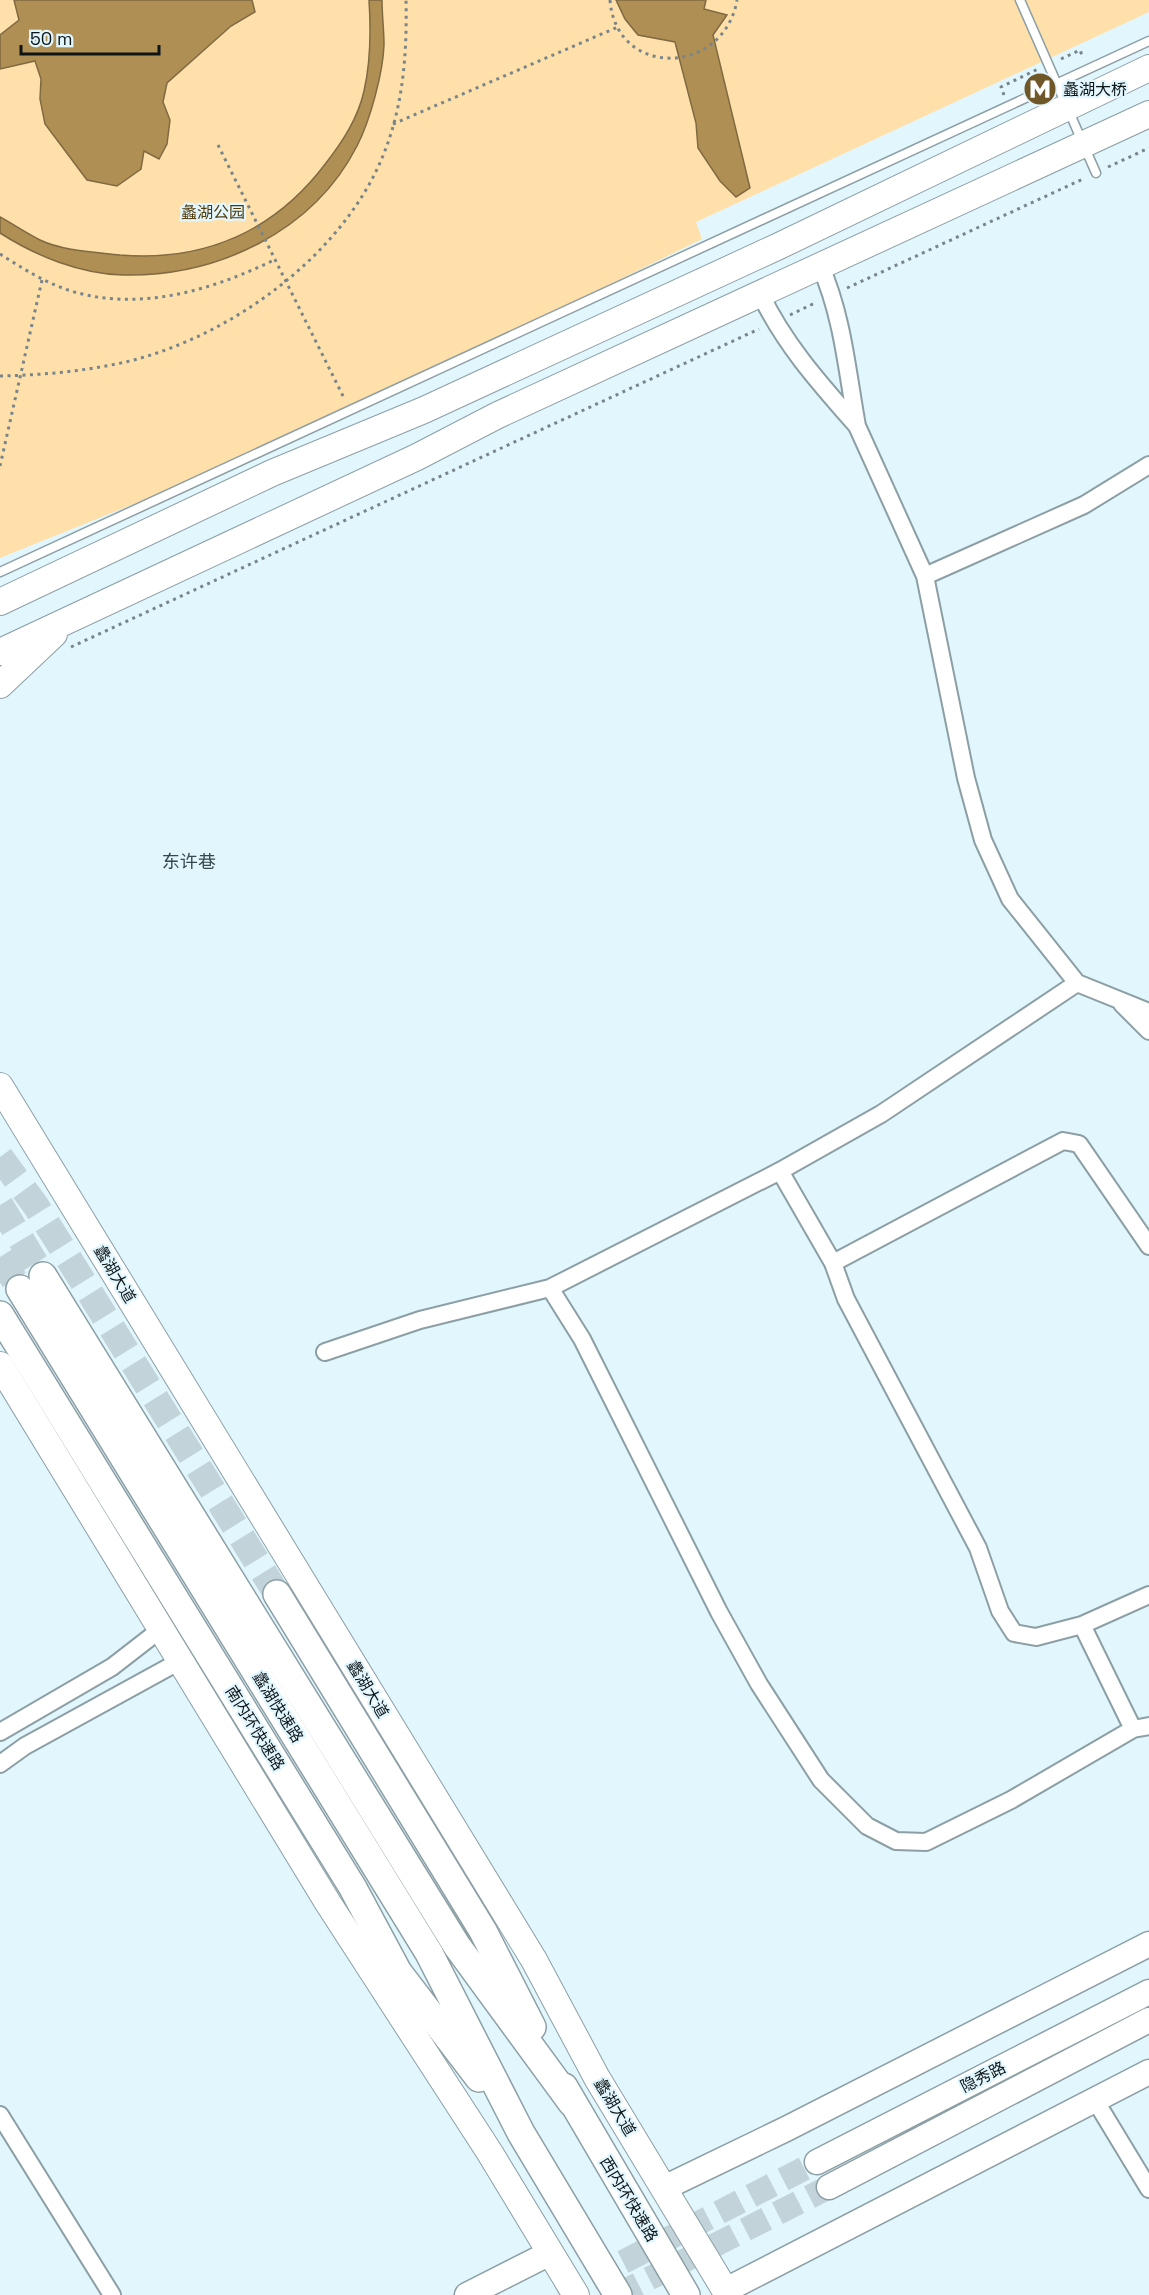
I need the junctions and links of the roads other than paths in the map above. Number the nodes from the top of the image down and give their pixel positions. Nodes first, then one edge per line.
1 (1021, 0) edge
2 (1149, 41) edge
3 (1149, 68) edge
4 (1062, 95) junction
5 (1149, 114) edge
6 (1084, 144) junction
7 (1096, 173) road end
8 (820, 266) junction
9 (760, 293) junction
10 (857, 426) junction
11 (1149, 465) edge
12 (0, 572) edge
13 (925, 576) junction
14 (5, 597) edge
15 (69, 619) junction
16 (0, 652) edge
17 (0, 685) edge
18 (1077, 983) junction
19 (1118, 1001) junction
20 (1149, 1012) edge
21 (1149, 1031) edge
22 (0, 1086) edge
23 (780, 1171) junction
24 (1149, 1246) edge
25 (833, 1263) junction
26 (43, 1276) tunnel mouth
27 (550, 1288) junction
28 (20, 1289) tunnel mouth
29 (0, 1315) edge
30 (325, 1352) dead end
31 (0, 1365) edge
32 (277, 1593) tunnel mouth
33 (1149, 1594) edge
34 (1082, 1625) junction
35 (161, 1629) junction
36 (180, 1661) junction
37 (1141, 1727) edge
38 (0, 1732) edge
39 (0, 1764) edge
40 (1149, 1944) edge
41 (1149, 1992) edge
42 (1149, 2020) edge
43 (1149, 2072) edge
44 (1095, 2100) junction
45 (572, 2103) junction
46 (0, 2115) edge
47 (522, 2133) junction
48 (817, 2162) tunnel mouth
49 (829, 2187) tunnel mouth
50 (664, 2188) junction
51 (1149, 2188) edge
52 (550, 2253) junction
53 (727, 2293) edge
54 (112, 2295) edge
55 (467, 2295) edge
56 (576, 2295) edge
57 (618, 2295) edge
58 (686, 2295) edge

1 - 4 lane
2 - 4 lane
3 - 4 main road
4 - 6 lane
4 - 12 lane
4 - 14 main road
5 - 6 main road
6 - 7 lane
6 - 8 main road
8 - 9 main road
8 - 10 street
9 - 10 street
9 - 15 main road
10 - 13 street
11 - 13 street
13 - 18 street
15 - 16 main road
15 - 17 main road
18 - 19 street
18 - 23 street
19 - 20 street
19 - 21 street
22 - 50 main road, 蠡湖大道
23 - 25 street
23 - 27 street
24 - 25 street
25 - 34 street
26 - 45 highway, 蠡湖快速路
27 - 30 street
27 - 37 street
28 - 47 highway, 蠡湖快速路
29 - 47 highway, 南内环快速路
31 - 35 main road
32 - 45 highway
33 - 34 street
34 - 37 street
35 - 36 main road
35 - 38 street
36 - 39 street
36 - 52 main road
40 - 50 main road
41 - 48 main road, 隐秀路
42 - 49 main road, 隐秀路
43 - 44 main road
44 - 51 street
44 - 53 main road
45 - 58 highway, 西内环快速路
46 - 54 street
47 - 57 highway
50 - 53 main road, 蠡湖大道
52 - 55 main road
52 - 56 main road

